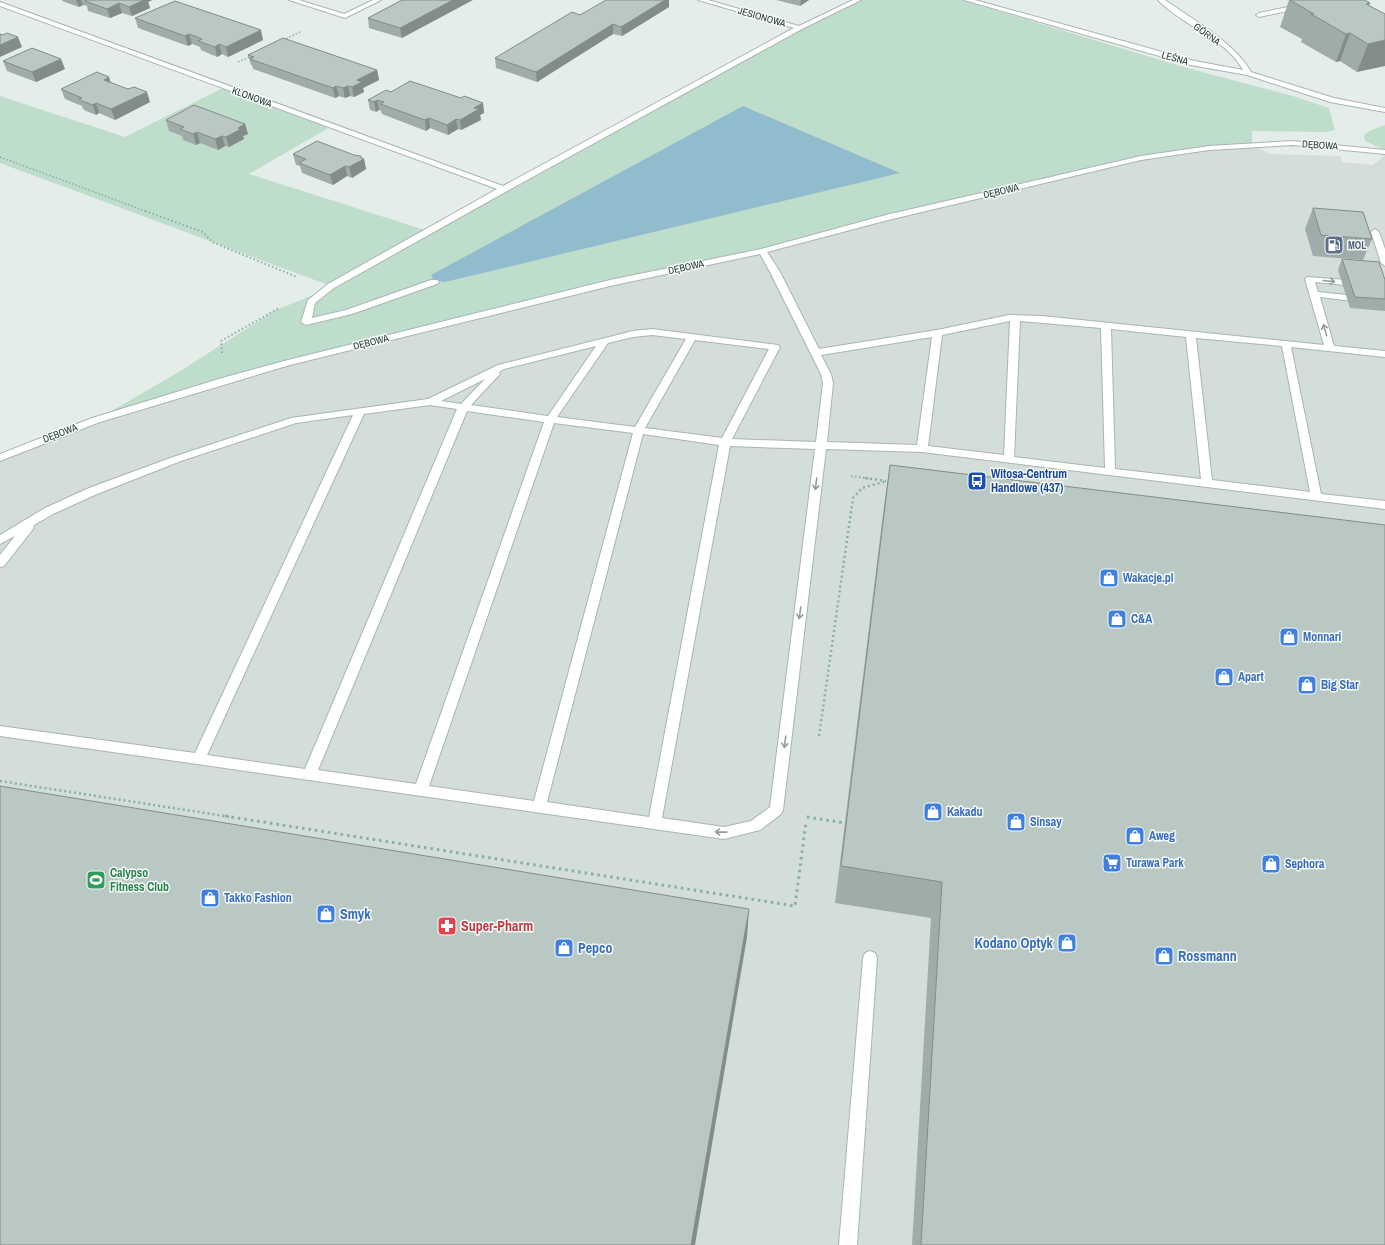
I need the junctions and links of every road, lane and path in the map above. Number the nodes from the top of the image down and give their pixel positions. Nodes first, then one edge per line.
1 (292, 0) edge
2 (378, 0) edge
3 (701, 0) edge
4 (858, 0) edge
5 (967, 0) edge
6 (1161, 0) edge
7 (1335, 1) edge
8 (0, 4) edge
9 (337, 14) junction
10 (1259, 15) dead end
11 (800, 28) junction
12 (281, 41) edge
13 (253, 55) edge
14 (1248, 73) junction
15 (204, 79) junction
16 (1385, 110) edge
17 (1385, 152) edge
18 (0, 157) edge
19 (504, 189) junction
20 (1375, 232) dead end
21 (762, 251) junction
22 (1385, 263) edge
23 (434, 282) dead end
24 (1385, 286) edge
25 (326, 290) junction
26 (1314, 294) junction
27 (311, 302) junction
28 (1385, 302) edge
29 (1015, 318) junction
30 (1106, 326) junction
31 (937, 333) junction
32 (1191, 334) junction
33 (693, 336) junction
34 (604, 342) junction
35 (1286, 344) junction
36 (1330, 349) junction
37 (815, 352) junction
38 (1384, 357) edge
39 (501, 367) junction
40 (226, 380) junction
41 (430, 402) junction
42 (463, 407) junction
43 (360, 412) junction
44 (550, 420) junction
45 (639, 429) junction
46 (725, 442) junction
47 (821, 445) junction
48 (922, 449) junction
49 (0, 458) edge
50 (1009, 459) junction
51 (1110, 472) junction
52 (1207, 483) junction
53 (1316, 496) junction
54 (1385, 505) edge
55 (34, 520) junction
56 (0, 540) edge
57 (0, 563) edge
58 (0, 731) edge
59 (198, 760) junction
60 (310, 775) junction
61 (420, 791) junction
62 (539, 807) junction
63 (807, 817) dead end
64 (845, 823) edge
65 (654, 824) junction
66 (870, 958) dead end
67 (848, 1245) edge

1 - 9 street
2 - 9 street
3 - 11 street, JESIONOWA
4 - 11 street
5 - 14 street, LEŚNA
6 - 14 street, GÓRNA
7 - 10 street
8 - 15 street, KLONOWA
9 - 12 path
11 - 19 street
13 - 15 path
14 - 16 street, LEŚNA
15 - 19 street, KLONOWA
17 - 21 street, DĘBOWA
18 - 25 path
19 - 25 street
20 - 22 street
21 - 37 street
21 - 40 street, DĘBOWA
23 - 27 street
26 -> 24 street
25 - 27 street
26 - 28 street
36 -> 26 street
27 - 40 path
29 - 30 street
29 - 31 street
29 - 50 street
30 - 32 street
30 - 51 street
31 - 37 street
31 - 48 street
32 - 35 street
32 - 52 street
33 - 34 street
33 - 45 street
33 - 46 street
34 - 39 street
34 - 44 street
35 - 36 street
35 - 53 street
36 - 38 street
37 - 47 street
39 - 41 street
39 - 42 street
40 - 49 street, DĘBOWA
41 - 42 street
41 - 43 street
42 - 44 street
42 - 60 street
43 - 55 street
43 - 59 street
44 - 45 street
44 - 61 street
45 - 46 street
45 - 62 street
46 - 47 street
46 - 65 street
47 - 48 street
47 -> 65 street
48 - 50 street
50 - 51 street
51 - 52 street
52 - 53 street
53 - 54 street
55 - 56 street
55 - 57 street
58 - 59 street
59 - 60 street
60 - 61 street
61 - 62 street
62 - 65 street
63 - 64 path
66 - 67 street

